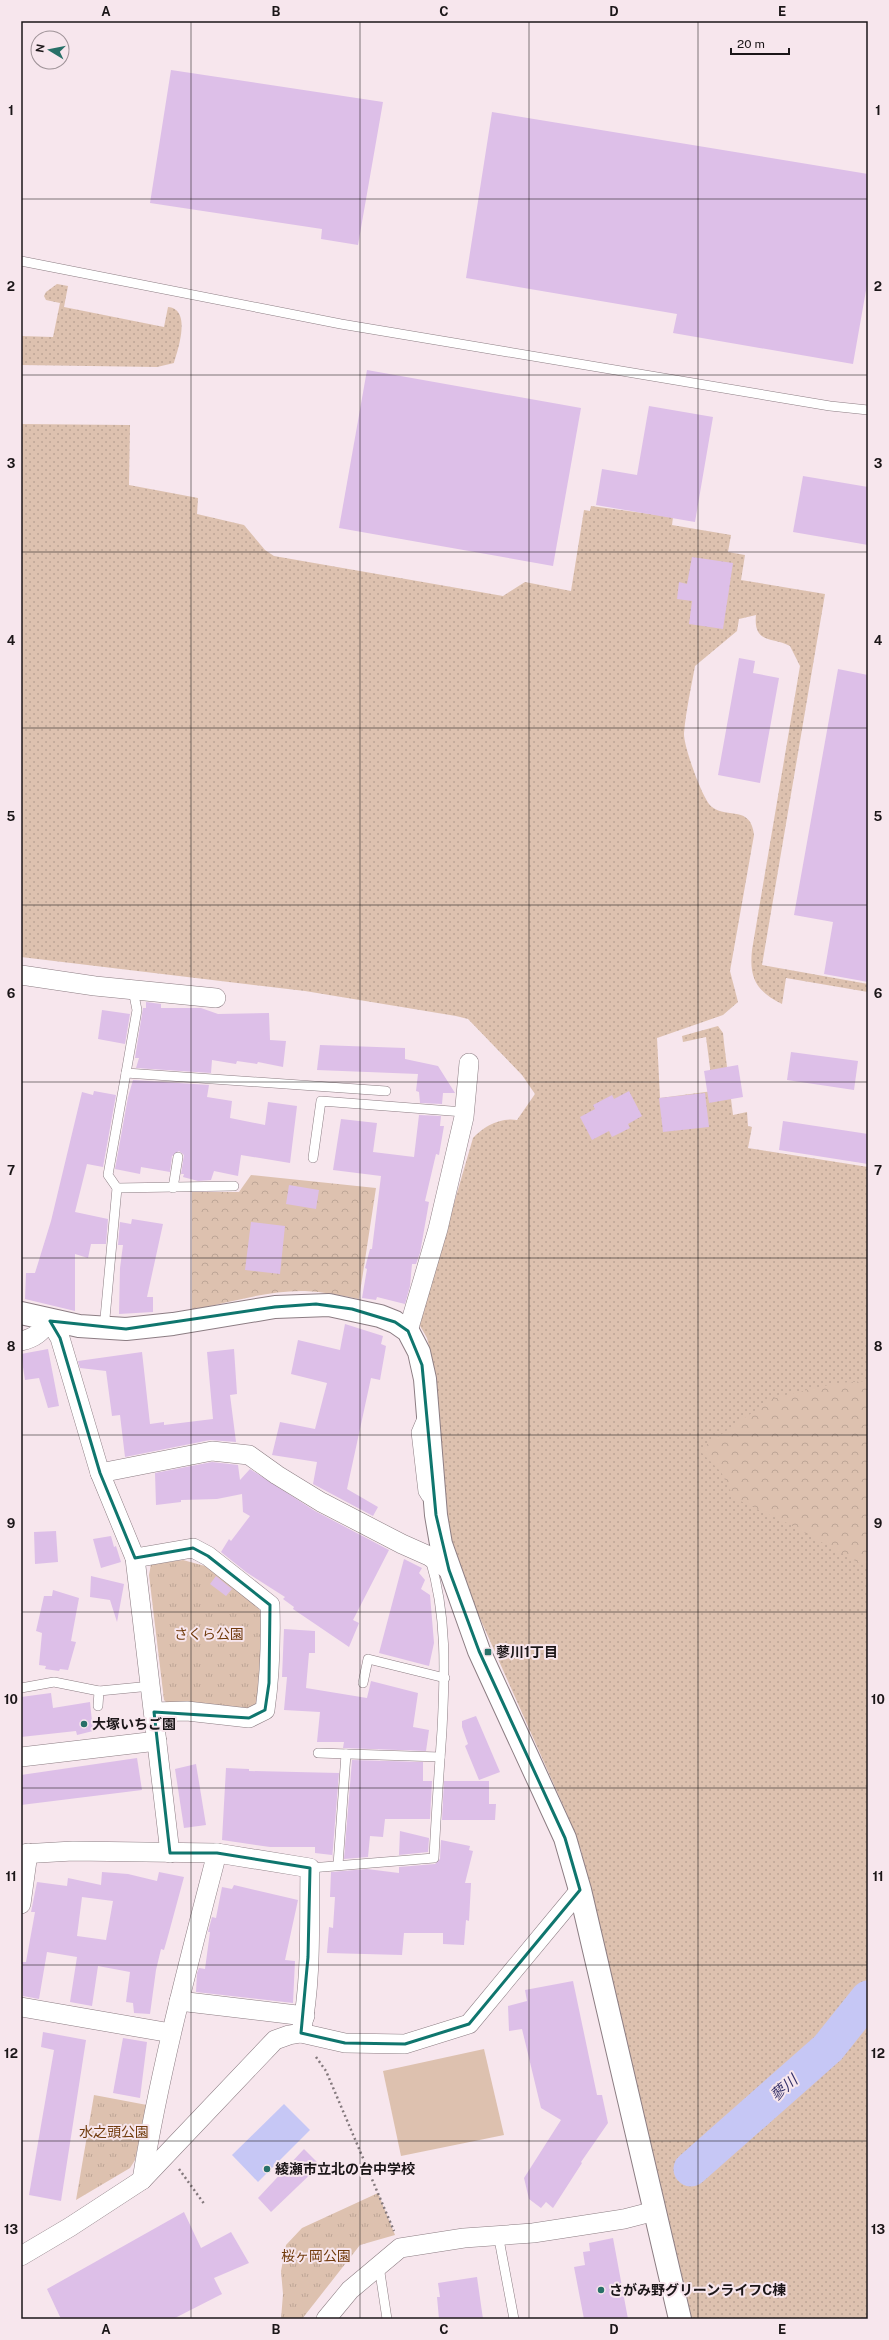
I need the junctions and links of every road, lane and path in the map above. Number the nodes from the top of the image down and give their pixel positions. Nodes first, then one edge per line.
1 (21, 261) edge
2 (868, 410) edge
3 (21, 975) edge
4 (133, 990) junction
5 (216, 998) dead end
6 (469, 1063) dead end
7 (126, 1073) junction
8 (386, 1091) dead end
9 (464, 1112) junction
10 (178, 1157) dead end
11 (313, 1158) dead end
12 (234, 1186) dead end
13 (117, 1188) junction
14 (173, 1188) junction
15 (21, 1313) edge
16 (50, 1321) junction
17 (104, 1328) junction
18 (408, 1331) junction
19 (21, 1341) edge
20 (100, 1473) junction
21 (429, 1556) junction
22 (135, 1558) junction
23 (450, 1570) junction
24 (445, 1678) junction
25 (363, 1683) dead end
26 (151, 1686) junction
27 (21, 1688) edge
28 (100, 1691) junction
29 (98, 1706) dead end
30 (154, 1712) junction
31 (157, 1741) junction
32 (318, 1752) dead end
33 (346, 1754) junction
34 (21, 1757) edge
35 (440, 1757) junction
36 (170, 1853) junction
37 (217, 1853) junction
38 (24, 1854) edge
39 (338, 1865) junction
40 (310, 1868) junction
41 (580, 1890) junction
42 (21, 1904) edge
43 (179, 2001) junction
44 (21, 2007) edge
45 (303, 2025) junction
46 (171, 2033) junction
47 (316, 2057) dead end
48 (166, 2153) junction
49 (142, 2180) junction
50 (205, 2205) dead end
51 (655, 2211) junction
52 (498, 2234) junction
53 (400, 2248) junction
54 (21, 2256) edge
55 (379, 2266) junction
56 (326, 2319) edge
57 (387, 2319) edge
58 (514, 2319) edge
59 (680, 2319) edge

1 - 2 lane
3 - 4 street
4 - 5 street
4 - 7 lane
6 - 9 street
7 - 8 lane
7 - 13 lane
9 - 11 lane
9 - 18 street
10 - 14 lane
12 - 14 lane
13 - 14 lane
13 - 17 lane
15 - 16 street
16 - 17 street
16 - 19 street
16 - 20 street
17 - 18 street
18 - 23 street
20 - 21 street
20 - 22 street
21 - 23 street
21 - 24 lane
22 - 26 street
22 - 30 street
23 - 41 street
24 - 25 lane
24 - 35 lane
26 - 28 lane
26 - 30 street
27 - 28 lane
28 - 29 lane
30 - 31 street
31 - 34 street
31 - 36 street
32 - 33 lane
33 - 35 lane
33 - 39 lane
35 - 39 lane
36 - 37 street
36 - 38 street
37 - 40 street
37 - 43 street
38 - 42 street
39 - 40 lane
40 - 45 street
41 - 45 street
41 - 51 street
43 - 45 street
43 - 46 street
44 - 46 street
45 - 48 street
46 - 49 street
47 - 53 path
48 - 49 street
48 - 50 path
49 - 54 street
51 - 52 street
51 - 59 street
52 - 53 street
52 - 58 lane
53 - 55 street
55 - 56 street
55 - 57 lane

